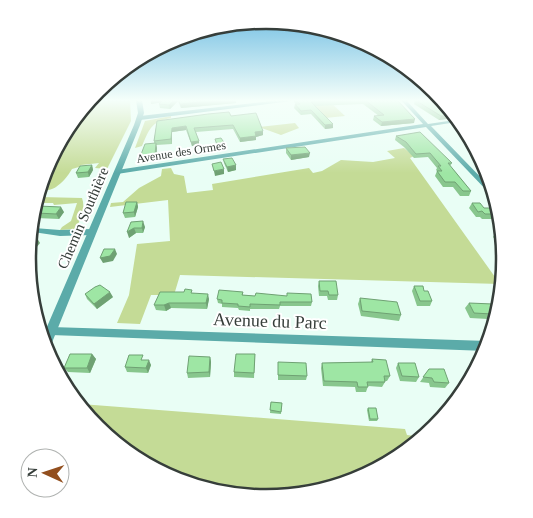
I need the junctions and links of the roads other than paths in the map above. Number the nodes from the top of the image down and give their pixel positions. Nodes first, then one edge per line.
1 (137, 124) edge
2 (439, 124) edge
3 (429, 126) junction
4 (117, 172) junction
5 (485, 186) edge
6 (38, 231) edge
7 (91, 232) junction
8 (48, 333) edge
9 (50, 337) edge
10 (480, 346) edge

1 - 4 street, Chemin Southière
2 - 3 street, Avenue des Ormes
3 - 4 street, Avenue des Ormes
3 - 5 street
4 - 7 street, Chemin Southière
6 - 7 street
7 - 8 street, Chemin Southière
9 - 10 street, Avenue du Parc

